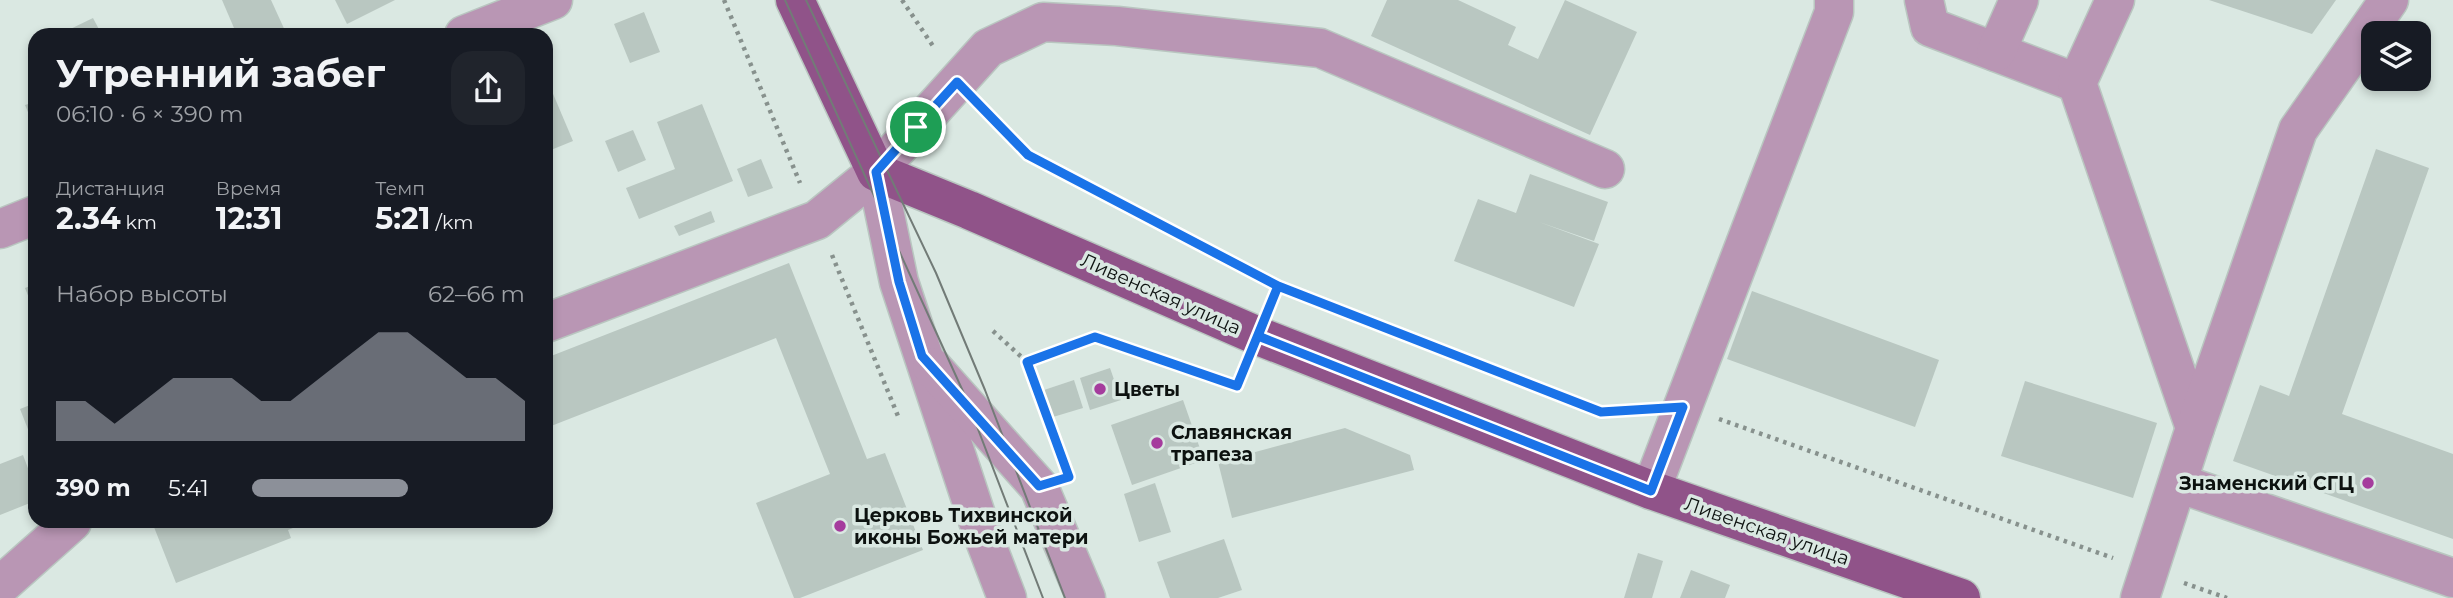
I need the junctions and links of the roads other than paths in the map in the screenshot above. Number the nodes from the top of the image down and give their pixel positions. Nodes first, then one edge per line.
1 (554, 0) edge
2 (794, 0) edge
3 (1834, 0) edge
4 (1924, 0) edge
5 (2019, 0) edge
6 (2115, 0) edge
7 (2389, 0) edge
8 (482, 28) edge
9 (1996, 52) junction
10 (2077, 83) junction
11 (1605, 169) dead end
12 (876, 172) junction
13 (28, 218) edge
14 (0, 229) edge
15 (553, 320) edge
16 (922, 356) junction
17 (2195, 428) junction
18 (2178, 482) junction
19 (1651, 491) junction
20 (65, 528) edge
21 (2453, 578) edge
22 (2145, 584) edge
23 (0, 586) edge
24 (1007, 598) edge
25 (1086, 598) edge
26 (1961, 598) edge

1 - 8 street
2 - 12 main road
3 - 19 street
4 - 9 street
5 - 9 street
6 - 10 street
7 - 17 street
9 - 10 street
10 - 17 street
11 - 12 street
12 - 15 street
12 - 16 street
12 - 19 main road, Ливенская улица
13 - 14 street
16 - 24 street
16 - 25 street
17 - 18 street
18 - 21 street
18 - 22 street
19 - 26 main road, Ливенская улица
20 - 23 street

